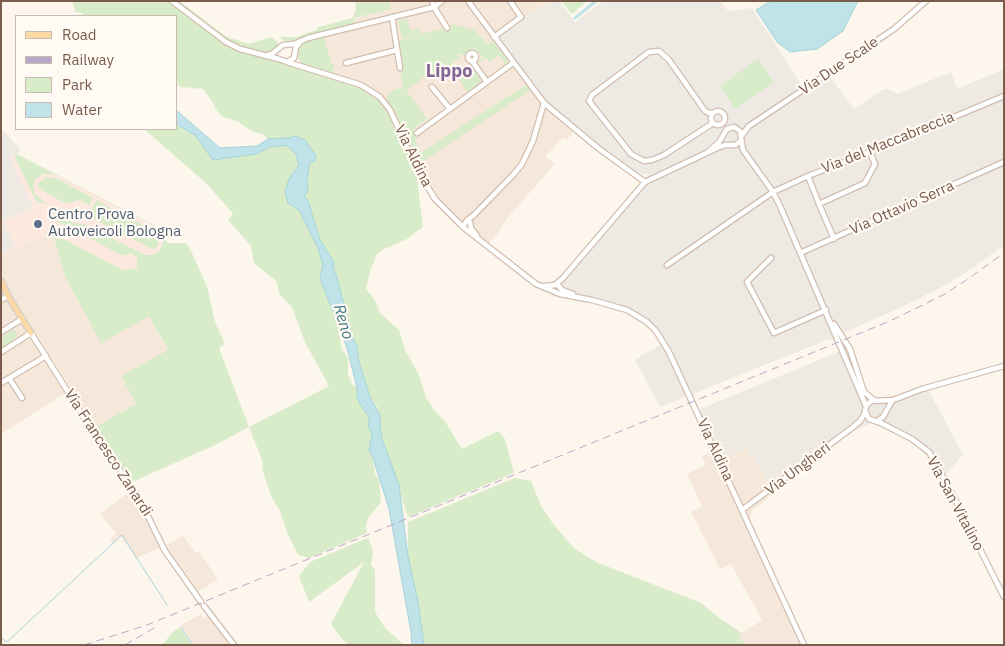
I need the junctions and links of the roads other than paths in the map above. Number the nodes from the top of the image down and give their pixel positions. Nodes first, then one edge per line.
1 (172, 1) edge
2 (432, 1) edge
3 (442, 1) edge
4 (468, 1) edge
5 (510, 1) edge
6 (926, 1) edge
7 (434, 7) junction
8 (392, 17) junction
9 (447, 28) dead end
10 (494, 37) junction
11 (301, 41) junction
12 (288, 44) junction
13 (278, 50) junction
14 (397, 50) junction
15 (295, 54) junction
16 (265, 56) junction
17 (279, 59) junction
18 (472, 61) dead end
19 (287, 62) junction
20 (346, 63) dead end
21 (513, 63) junction
22 (400, 68) dead end
23 (314, 71) junction
24 (487, 82) junction
25 (432, 87) dead end
26 (1004, 96) edge
27 (544, 103) junction
28 (450, 110) junction
29 (713, 113) junction
30 (724, 121) junction
31 (713, 123) junction
32 (719, 125) junction
33 (749, 126) junction
34 (728, 128) junction
35 (736, 128) junction
36 (416, 133) dead end
37 (724, 134) junction
38 (742, 137) junction
39 (731, 145) junction
40 (708, 152) junction
41 (744, 152) junction
42 (870, 152) junction
43 (1004, 162) edge
44 (808, 176) junction
45 (645, 182) junction
46 (773, 192) junction
47 (819, 204) junction
48 (452, 216) junction
49 (468, 221) junction
50 (463, 227) junction
51 (834, 239) junction
52 (484, 244) junction
53 (800, 253) junction
54 (771, 258) dead end
55 (667, 265) dead end
56 (563, 278) junction
57 (1, 282) edge
58 (536, 284) junction
59 (557, 284) junction
60 (567, 292) junction
61 (8, 296) junction
62 (583, 298) junction
63 (1, 300) edge
64 (826, 310) junction
65 (830, 318) junction
66 (22, 319) junction
67 (1, 332) edge
68 (31, 333) junction
69 (1, 352) edge
70 (46, 356) junction
71 (1004, 366) edge
72 (9, 378) junction
73 (1, 383) edge
74 (22, 398) dead end
75 (893, 400) junction
76 (876, 401) junction
77 (866, 406) junction
78 (865, 413) junction
79 (885, 414) junction
80 (874, 421) junction
81 (889, 426) junction
82 (853, 427) junction
83 (742, 510) junction
84 (1004, 598) edge
85 (234, 645) edge
86 (804, 645) edge

1 - 16 street
2 - 7 street
3 - 7 street
4 - 10 street
5 - 10 street
6 - 33 street, Via Due Scale
7 - 8 street
7 - 9 street
8 - 11 street
8 - 14 street
10 - 21 street
11 - 12 street
11 - 15 street
12 - 13 street
12 - 15 street
13 - 16 street
13 - 17 street
14 - 20 street
14 - 22 street
15 - 19 street
15 - 23 street, Via Aldina
16 - 17 street
17 - 19 street
18 - 24 street
19 - 23 street, Via Aldina
21 - 24 street
21 - 27 street
23 - 48 street, Via Aldina
24 - 28 street
25 - 28 street
26 - 42 street, Via del Maccabreccia
27 - 45 street
27 - 49 street
28 - 36 street
29 - 30 street
29 - 31 street
29 - 31 street
30 - 32 street
30 - 34 street
31 - 32 street
32 - 37 street
33 - 35 street, Via Due Scale
33 - 38 street, Via Due Scale
34 - 35 street
34 - 37 street
35 - 38 street
37 - 39 street
37 - 40 street
38 - 39 street
38 - 41 street
39 - 40 street
39 - 41 street
40 - 45 street
41 - 46 street
42 - 44 street, Via del Maccabreccia
42 - 47 street
43 - 51 street, Via Ottavio Serra
44 - 46 street, Via del Maccabreccia
44 - 47 street
45 - 56 street
46 - 53 street
46 - 55 street, Via del Maccabreccia
47 - 51 street
48 - 49 street
48 - 50 street, Via Aldina
49 - 50 street
49 - 52 street
50 - 52 street, Via Aldina
51 - 53 street, Via Ottavio Serra
52 - 58 street, Via Aldina
53 - 64 street
54 - 64 street
56 - 59 street
56 - 60 street
57 - 61 main road, Via Francesco Zanardi
58 - 59 street
58 - 62 street, Via Aldina
59 - 60 street, Via Aldina
60 - 62 street, Via Aldina
61 - 63 street
61 - 66 main road, Via Francesco Zanardi
62 - 83 street, Via Aldina
64 - 65 street
65 - 76 street
65 - 77 street
66 - 67 street
66 - 68 main road, Via Francesco Zanardi
68 - 69 street
68 - 70 street, Via Francesco Zanardi
70 - 72 street
70 - 85 street, Via Francesco Zanardi
71 - 75 street
72 - 73 street
72 - 74 street
75 - 76 street
75 - 79 street
76 - 77 street
76 - 79 street
77 - 78 street
78 - 80 street
78 - 82 street, Via Ungheri
79 - 80 street
79 - 81 street
80 - 81 street, Via San Vitalino
80 - 82 street, Via Ungheri
81 - 84 street, Via San Vitalino
82 - 83 street, Via Ungheri
83 - 86 street, Via Aldina

